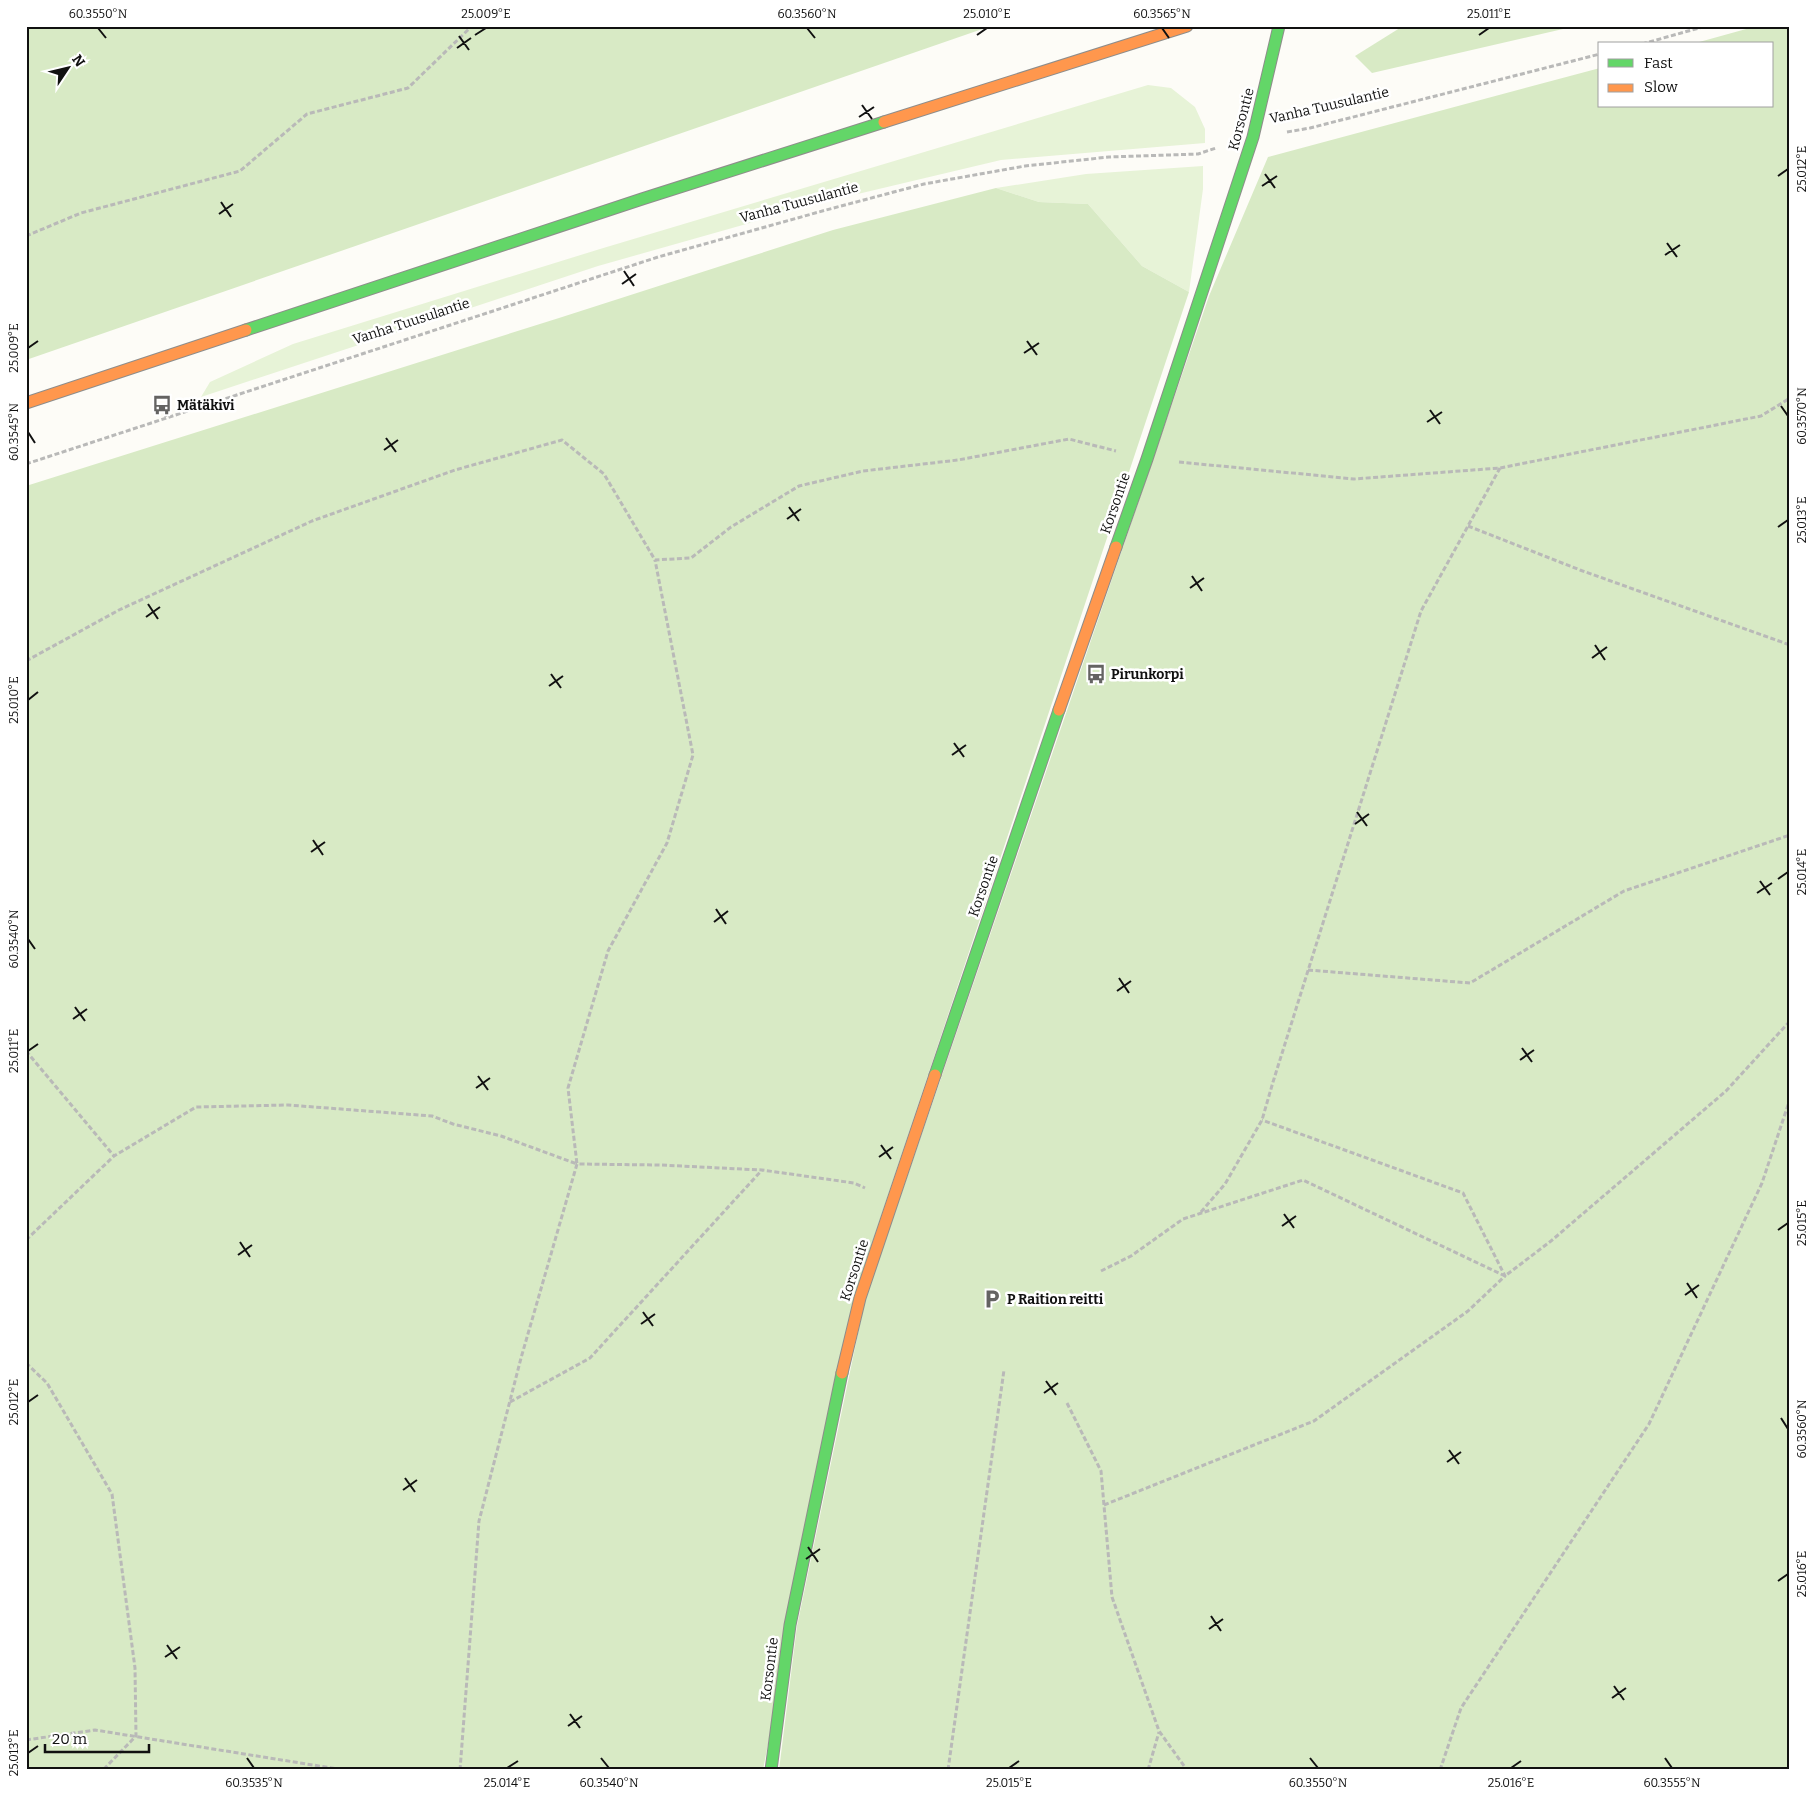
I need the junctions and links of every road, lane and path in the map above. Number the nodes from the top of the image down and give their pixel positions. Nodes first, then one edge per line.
1 (472, 26) edge
2 (1187, 26) edge
3 (1279, 26) edge
4 (1706, 26) edge
5 (1649, 42) edge
6 (1598, 55) edge
7 (1253, 138) junction
8 (26, 236) edge
9 (1790, 398) edge
10 (26, 403) edge
11 (162, 404) dead end
12 (166, 417) junction
13 (1147, 459) junction
14 (26, 464) edge
15 (1500, 468) junction
16 (1468, 526) junction
17 (655, 560) junction
18 (1790, 645) edge
19 (26, 661) edge
20 (1790, 835) edge
21 (1308, 970) junction
22 (1790, 1020) edge
23 (26, 1051) edge
24 (1790, 1099) edge
25 (1262, 1120) junction
26 (114, 1156) junction
27 (578, 1164) junction
28 (762, 1170) junction
29 (892, 1202) junction
30 (1201, 1213) junction
31 (26, 1240) edge
32 (1101, 1270) dead end
33 (1505, 1276) junction
34 (26, 1363) edge
35 (1004, 1370) dead end
36 (510, 1403) junction
37 (1067, 1403) dead end
38 (1104, 1505) junction
39 (1159, 1731) junction
40 (136, 1736) junction
41 (26, 1740) edge
42 (102, 1770) edge
43 (344, 1770) edge
44 (460, 1770) edge
45 (771, 1770) edge
46 (948, 1770) edge
47 (1148, 1770) edge
48 (1188, 1770) edge
49 (1440, 1770) edge

1 - 8 path
2 - 10 main road
3 - 7 main road, Korsontie
4 - 5 path
6 - 7 path, Vanha Tuusulantie
7 - 12 path, Vanha Tuusulantie
7 - 13 main road, Korsontie
9 - 15 path
11 - 12 path
12 - 14 path, Vanha Tuusulantie
13 - 15 path
13 - 17 path
13 - 29 main road, Korsontie
15 - 16 path
16 - 18 path
16 - 21 path
17 - 19 path
17 - 27 path
20 - 21 path
21 - 25 path
22 - 33 path
23 - 26 path
24 - 49 path
25 - 30 path
25 - 33 path
26 - 27 path
26 - 31 path
27 - 28 path
27 - 36 path
28 - 29 path
28 - 36 path
29 - 45 main road, Korsontie
30 - 32 path
30 - 33 path
33 - 38 path
34 - 40 path
35 - 46 path
36 - 44 path
37 - 38 path
38 - 39 path
39 - 47 path
39 - 48 path
40 - 41 path
40 - 42 path
40 - 43 path

